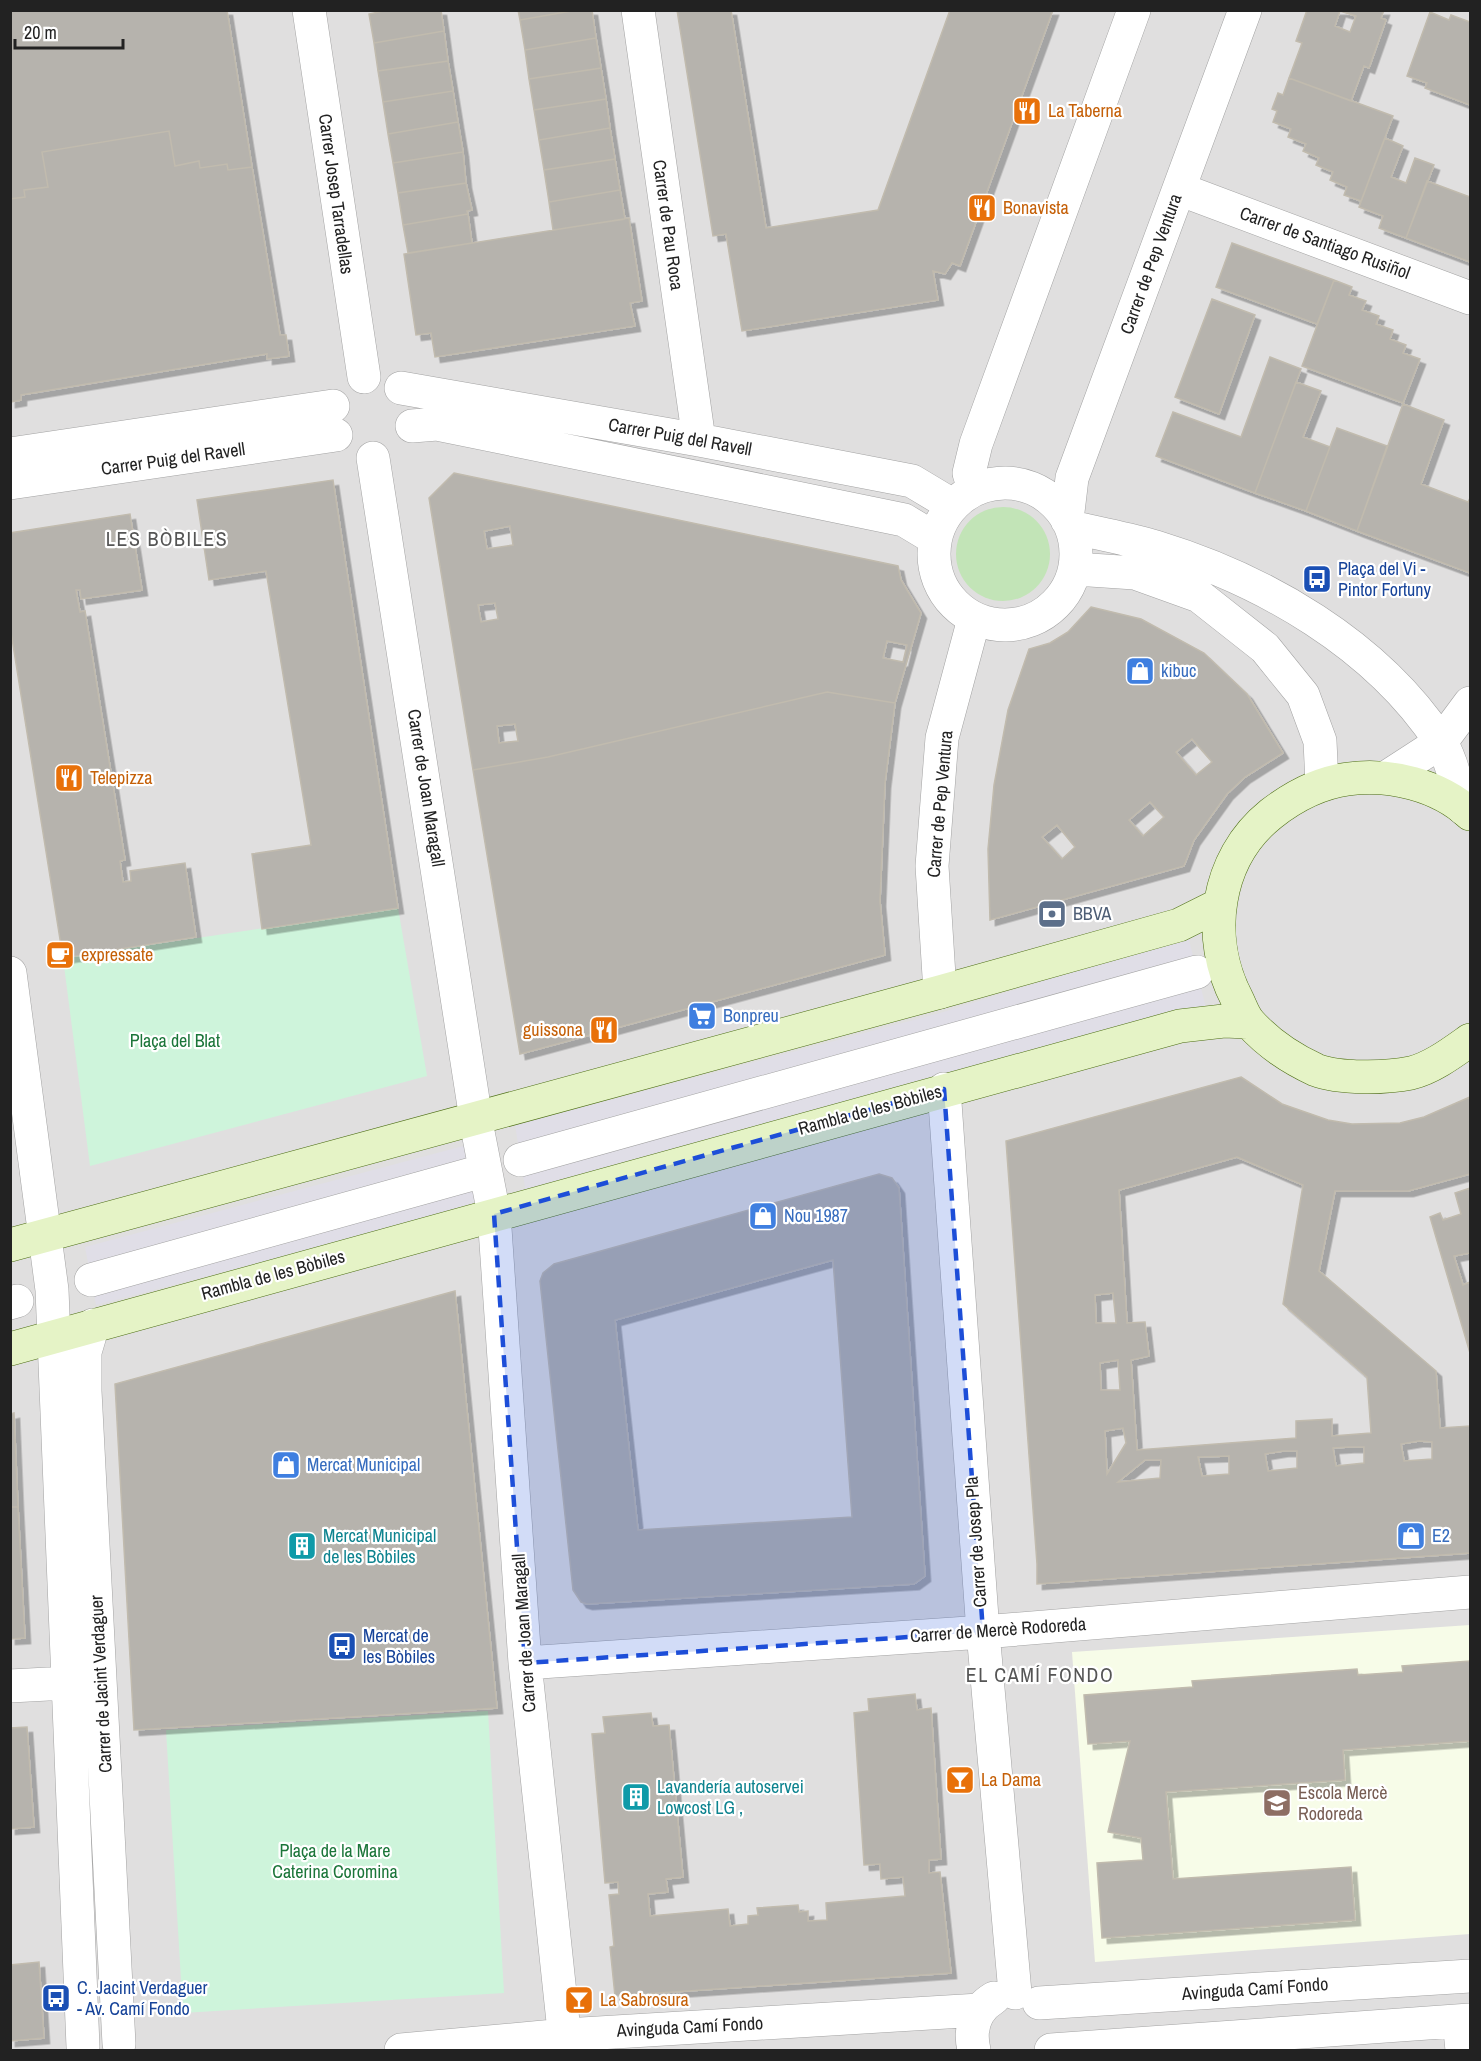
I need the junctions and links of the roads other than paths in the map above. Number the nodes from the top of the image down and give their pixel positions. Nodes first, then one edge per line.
1 (309, 10) edge
2 (638, 10) edge
3 (1134, 10) edge
4 (1245, 10) edge
5 (1179, 189) junction
6 (1470, 298) edge
7 (364, 377) junction
8 (401, 388) junction
9 (335, 421) junction
10 (412, 426) junction
11 (699, 440) junction
12 (10, 454) edge
13 (373, 458) junction
14 (10, 483) edge
15 (963, 497) junction
16 (1070, 523) junction
17 (934, 538) junction
18 (1075, 569) junction
19 (974, 619) junction
20 (1470, 703) edge
21 (1441, 742) junction
22 (1387, 777) junction
23 (1322, 784) junction
24 (1467, 812) edge
25 (1219, 905) junction
26 (1197, 972) dead end
27 (12, 989) edge
28 (940, 992) junction
29 (1248, 1022) junction
30 (1470, 1040) edge
31 (944, 1089) junction
32 (477, 1119) junction
33 (520, 1160) dead end
34 (472, 1174) dead end
35 (494, 1214) junction
36 (45, 1236) junction
37 (10, 1245) edge
38 (91, 1280) dead end
39 (93, 1325) junction
40 (53, 1337) junction
41 (10, 1349) edge
42 (1470, 1592) edge
43 (983, 1632) junction
44 (525, 1663) junction
45 (67, 1683) junction
46 (10, 1686) edge
47 (1470, 1976) edge
48 (1027, 1998) junction
49 (980, 2010) junction
50 (1464, 2031) edge
51 (565, 2043) edge
52 (125, 2047) edge
53 (81, 2049) edge
54 (401, 2050) edge
55 (974, 2050) edge
56 (1051, 2050) edge

1 - 7 street, Carrer Josep Tarradellas
2 - 11 street, Carrer de Pau Roca
3 - 15 street
4 - 5 street, Carrer de Pep Ventura
5 - 6 street, Carrer de Santiago Rusiñol
5 - 16 street, Carrer de Pep Ventura
7 - 8 street
7 - 9 street
8 - 10 street
8 - 11 street, Carrer Puig del Ravell
9 - 12 street, Carrer Puig del Ravell
9 - 13 street
9 - 14 street, Carrer Puig del Ravell
10 - 13 street
10 - 17 street, Carrer Puig del Ravell
11 - 15 street, Carrer Puig del Ravell
13 - 32 street, Carrer de Joan Maragall
15 - 16 street
15 - 17 street
16 - 18 street
16 - 21 street
17 - 19 street
18 - 19 street
18 - 23 street
19 - 28 street, Carrer de Pep Ventura
20 - 21 street
21 - 22 street
21 - 24 street
22 - 23 main road
22 - 24 main road
23 - 25 main road
25 - 28 main road
25 - 29 main road
26 - 33 street
27 - 36 street
28 - 32 main road
29 - 30 main road
29 - 31 main road, Rambla de les Bòbiles
31 - 35 main road, Rambla de les Bòbiles
31 - 43 street, Carrer de Josep Pla
32 - 35 street
32 - 36 main road
34 - 38 street
35 - 39 main road, Rambla de les Bòbiles
35 - 44 street, Carrer de Joan Maragall
36 - 37 main road
36 - 40 street
39 - 40 main road, Rambla de les Bòbiles
39 - 52 street, Carrer de Jacint Verdaguer
40 - 41 main road, Rambla de les Bòbiles
40 - 45 street, Carrer de Jacint Verdaguer
42 - 43 street, Carrer de Mercè Rodoreda
43 - 44 street, Carrer de Mercè Rodoreda
43 - 48 street, Carrer de Josep Pla
44 - 51 street, Carrer de Joan Maragall
45 - 46 street
45 - 53 street, Carrer de Jacint Verdaguer
47 - 48 street, Avinguda Camí Fondo
48 - 49 street, Avinguda Camí Fondo
48 - 56 street
49 - 51 street, Avinguda Camí Fondo
49 - 55 street
50 - 56 street
51 - 54 street, Avinguda Camí Fondo
52 - 53 street

